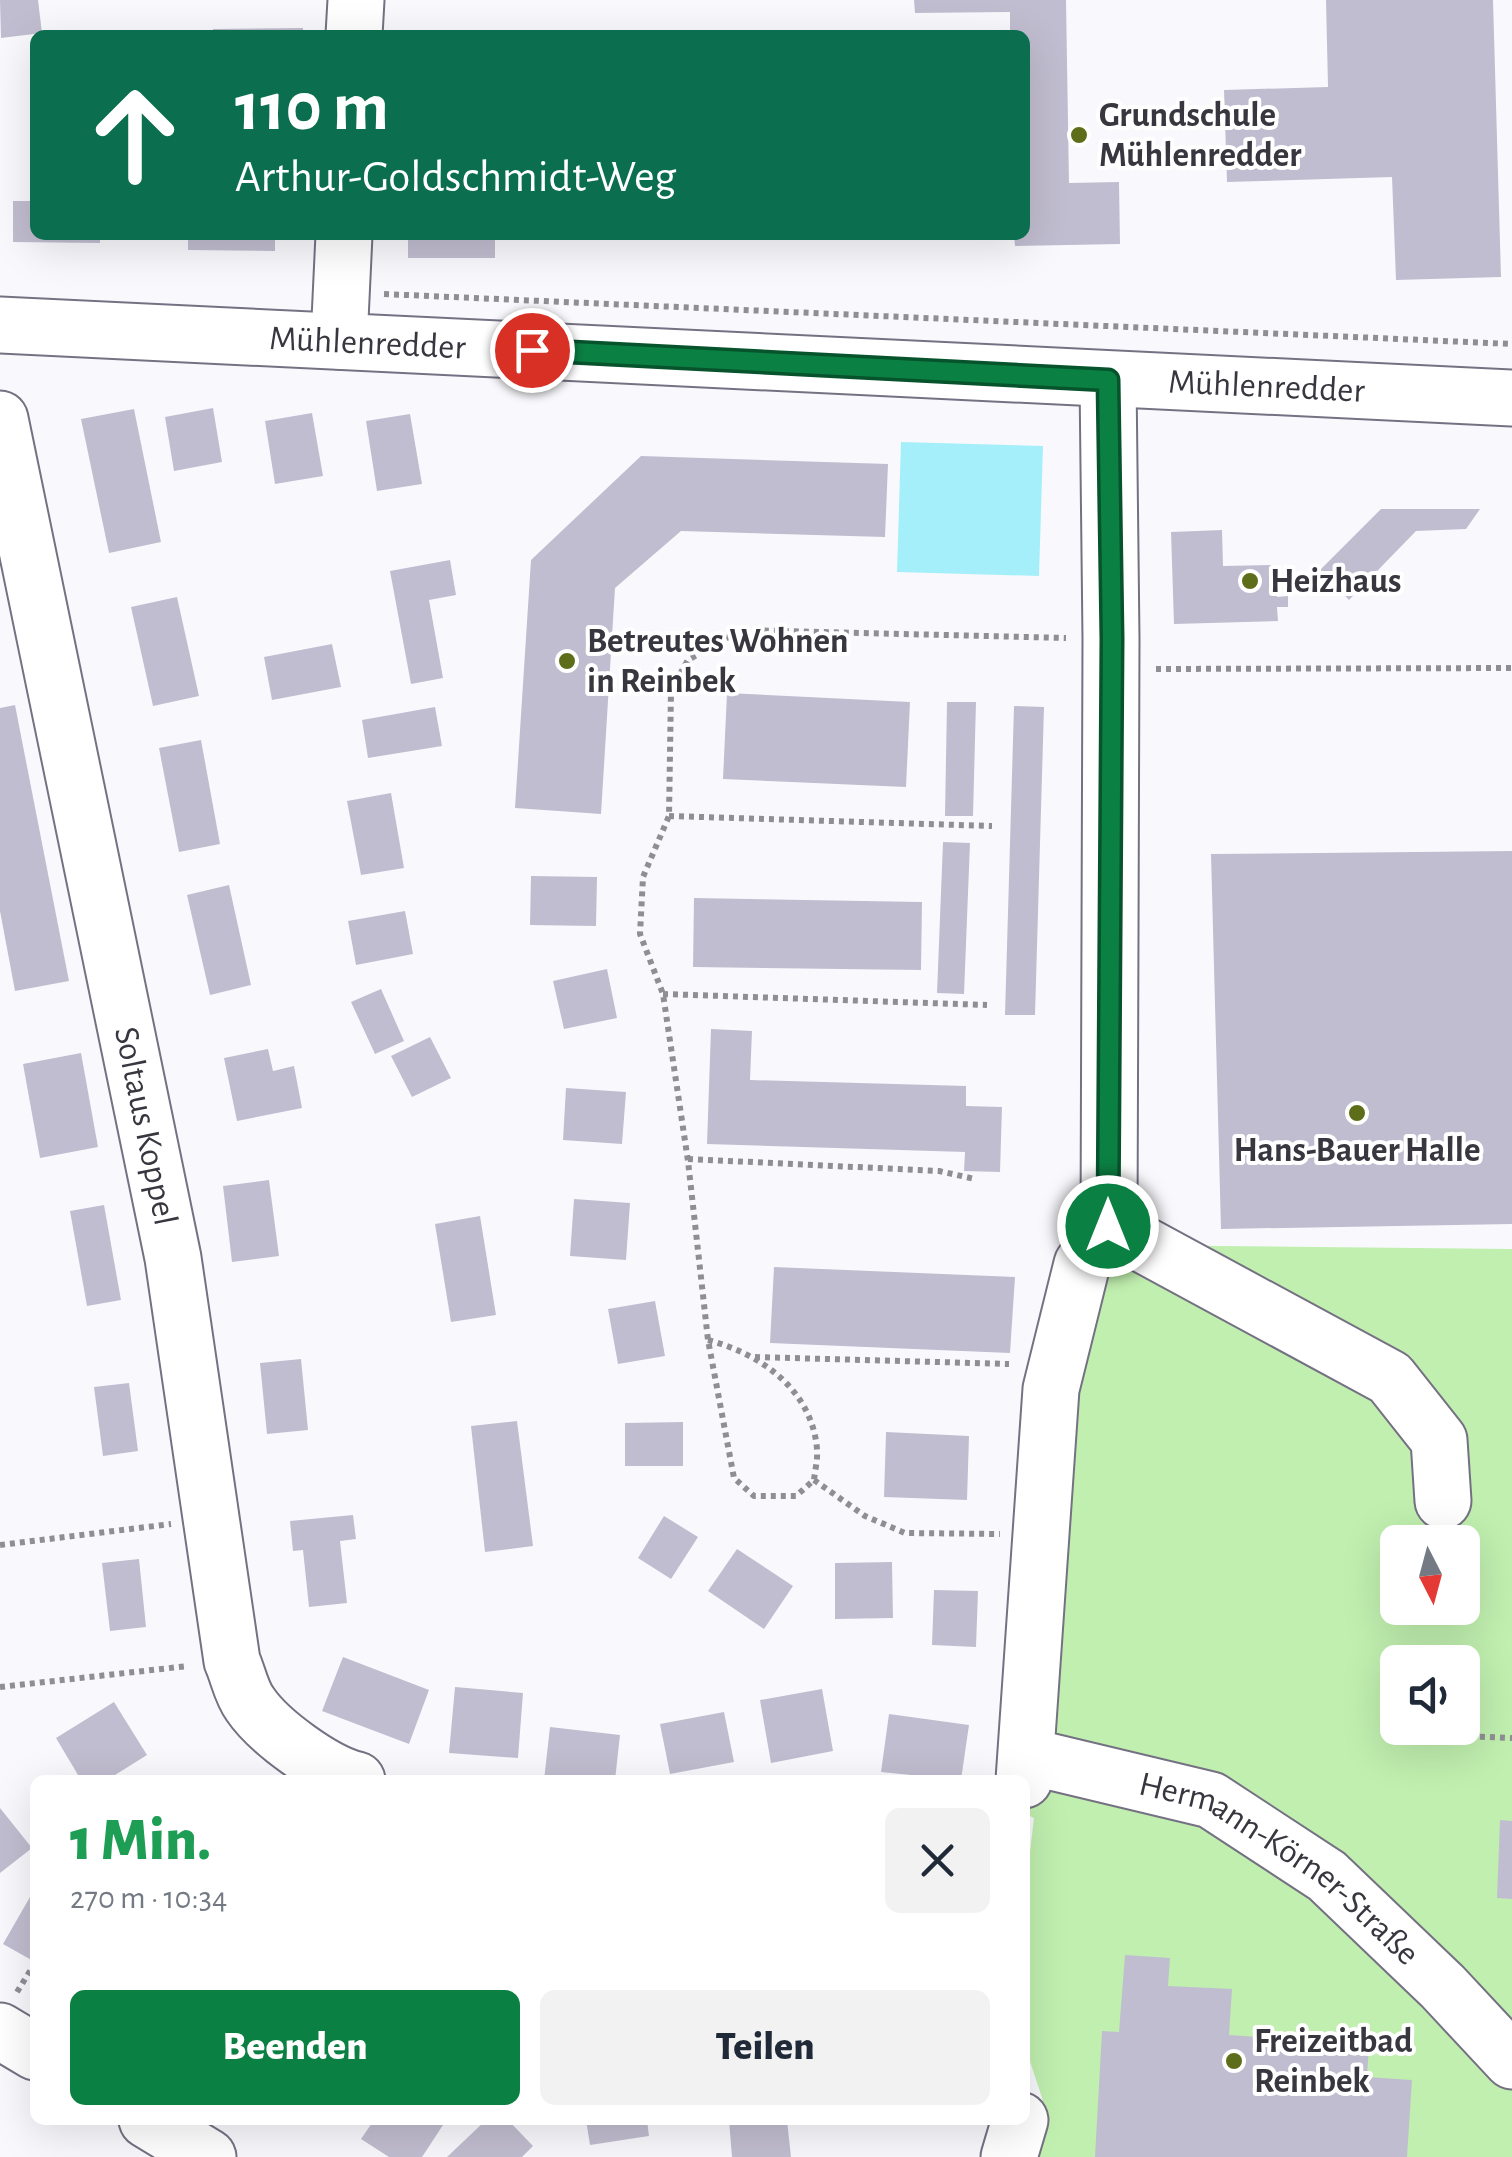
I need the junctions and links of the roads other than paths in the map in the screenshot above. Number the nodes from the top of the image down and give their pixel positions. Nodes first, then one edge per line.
1 (356, 0) edge
2 (354, 30) edge
3 (344, 240) edge
4 (340, 316) junction
5 (0, 325) edge
6 (1108, 380) junction
7 (1512, 398) edge
8 (0, 418) edge
9 (1108, 1226) junction
10 (1442, 1501) dead end
11 (1025, 1768) edge
12 (338, 1775) edge
13 (0, 2030) edge
14 (30, 2049) edge
15 (1512, 2061) edge
16 (155, 2125) edge
17 (1019, 2125) edge
18 (208, 2157) edge
19 (1009, 2157) edge

1 - 2 street
3 - 4 street
4 - 5 street, Mühlenredder
4 - 6 street, Mühlenredder
6 - 7 street, Mühlenredder
6 - 9 street
8 - 12 street, Soltaus Koppel
9 - 10 street
9 - 11 street
11 - 15 street, Hermann-Körner-Straße
13 - 14 street
16 - 18 street
17 - 19 street

